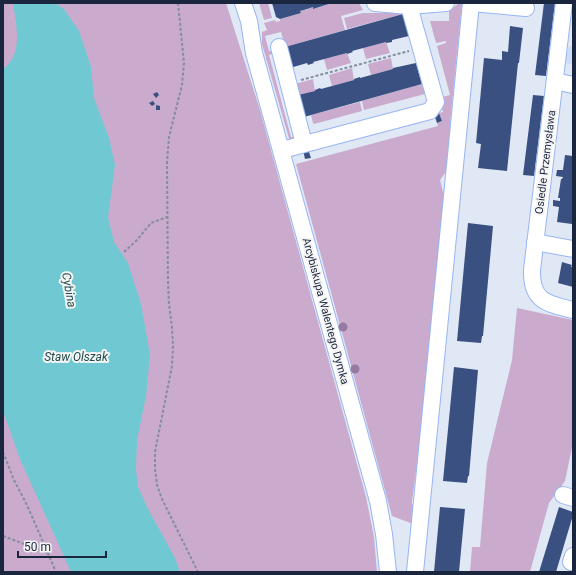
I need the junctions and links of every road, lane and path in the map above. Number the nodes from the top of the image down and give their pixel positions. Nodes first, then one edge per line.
1 (178, 3) edge
2 (234, 3) edge
3 (244, 3) edge
4 (375, 3) edge
5 (446, 3) edge
6 (564, 3) edge
7 (409, 6) junction
8 (526, 8) dead end
9 (279, 47) dead end
10 (420, 48) junction
11 (254, 53) junction
12 (555, 81) junction
13 (288, 83) junction
14 (573, 85) edge
15 (304, 144) junction
16 (282, 150) junction
17 (167, 217) junction
18 (535, 242) junction
19 (573, 249) edge
20 (124, 252) dead end
21 (573, 310) edge
22 (3, 452) edge
23 (3, 536) edge
24 (48, 553) junction
25 (573, 556) edge
26 (573, 562) edge
27 (56, 572) edge
28 (198, 572) edge
29 (388, 572) edge
30 (415, 572) edge

1 - 17 path
2 - 11 street, Arcybiskupa Walentego Dymka
3 - 11 street, Arcybiskupa Walentego Dymka
4 - 7 street
5 - 7 street
6 - 12 street, Osiedle Przemysława
7 - 10 street
8 - 30 street
9 - 13 street
10 - 13 path
10 - 15 street
11 - 16 street, Arcybiskupa Walentego Dymka
12 - 14 street
12 - 18 street, Osiedle Przemysława
13 - 15 street
15 - 16 street
16 - 29 street, Arcybiskupa Walentego Dymka
17 - 20 path
17 - 28 path
18 - 19 street
18 - 21 street, Osiedle Przemysława
22 - 24 path
23 - 24 path
24 - 27 path
25 - 26 street

